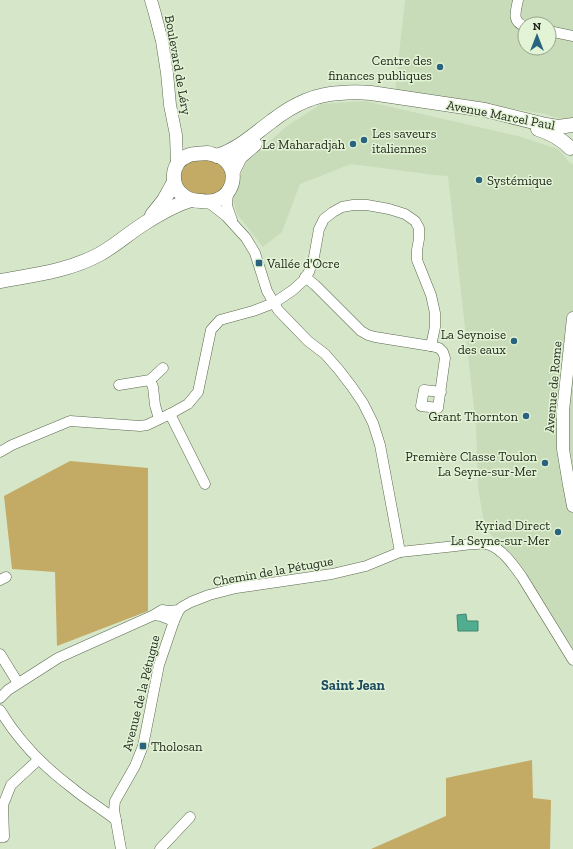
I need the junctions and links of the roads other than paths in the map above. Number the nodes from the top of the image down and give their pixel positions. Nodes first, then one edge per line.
1 (151, 0) edge
2 (518, 0) edge
3 (517, 20) edge
4 (557, 33) edge
5 (573, 36) edge
6 (430, 105) junction
7 (573, 125) edge
8 (573, 130) edge
9 (176, 134) junction
10 (572, 151) edge
11 (196, 154) junction
12 (217, 156) junction
13 (177, 163) junction
14 (233, 171) junction
15 (174, 182) junction
16 (228, 192) junction
17 (191, 200) junction
18 (208, 202) junction
19 (144, 223) junction
20 (234, 224) junction
21 (305, 277) junction
22 (0, 281) edge
23 (274, 303) junction
24 (573, 318) edge
25 (431, 346) junction
26 (163, 368) dead end
27 (150, 380) junction
28 (119, 385) dead end
29 (441, 392) dead end
30 (170, 414) junction
31 (159, 419) junction
32 (0, 452) edge
33 (205, 484) dead end
34 (573, 506) edge
35 (400, 552) junction
36 (180, 610) junction
37 (154, 615) junction
38 (174, 621) junction
39 (0, 654) edge
40 (573, 660) edge
41 (18, 683) junction
42 (0, 698) edge
43 (0, 710) edge
44 (38, 760) junction
45 (93, 803) junction
46 (115, 804) junction
47 (103, 809) junction
48 (190, 817) dead end
49 (116, 820) junction
50 (0, 837) edge
51 (121, 849) edge
52 (160, 849) edge

1 - 9 street, Boulevard de Léry
2 - 3 street
4 - 5 street
6 - 7 main road, Avenue Marcel Paul
6 - 10 main road, Avenue Marcel Paul
6 - 12 main road
6 - 14 main road
8 - 10 main road
9 - 11 street
9 - 13 street, Boulevard de Léry
11 - 12 main road
11 - 13 main road
12 - 14 main road
13 - 15 main road
14 - 16 main road
15 - 17 main road
15 - 19 main road
16 - 18 main road
16 - 20 street
17 - 18 main road
17 - 19 main road
18 - 20 street
19 - 22 main road
20 - 23 street
21 - 23 street
21 - 25 street
21 - 25 street
23 - 30 street
23 - 35 street
24 - 34 street, Avenue de Rome
25 - 29 street
26 - 27 street
27 - 28 street
27 - 31 street
30 - 31 street
30 - 33 street
31 - 32 street
35 - 36 street, Chemin de la Pétugue
35 - 40 street, Chemin de la Pétugue
36 - 37 street, Chemin de la Pétugue
36 - 38 street, Avenue de la Pétugue
37 - 38 street
37 - 41 street, Chemin de la Pétugue
38 - 46 street, Avenue de la Pétugue
39 - 41 street
41 - 42 street, Chemin de la Pétugue
43 - 44 street
44 - 45 street
44 - 50 street
45 - 46 street
45 - 47 street
46 - 47 street
46 - 49 street
47 - 49 street
48 - 52 street
49 - 51 street

